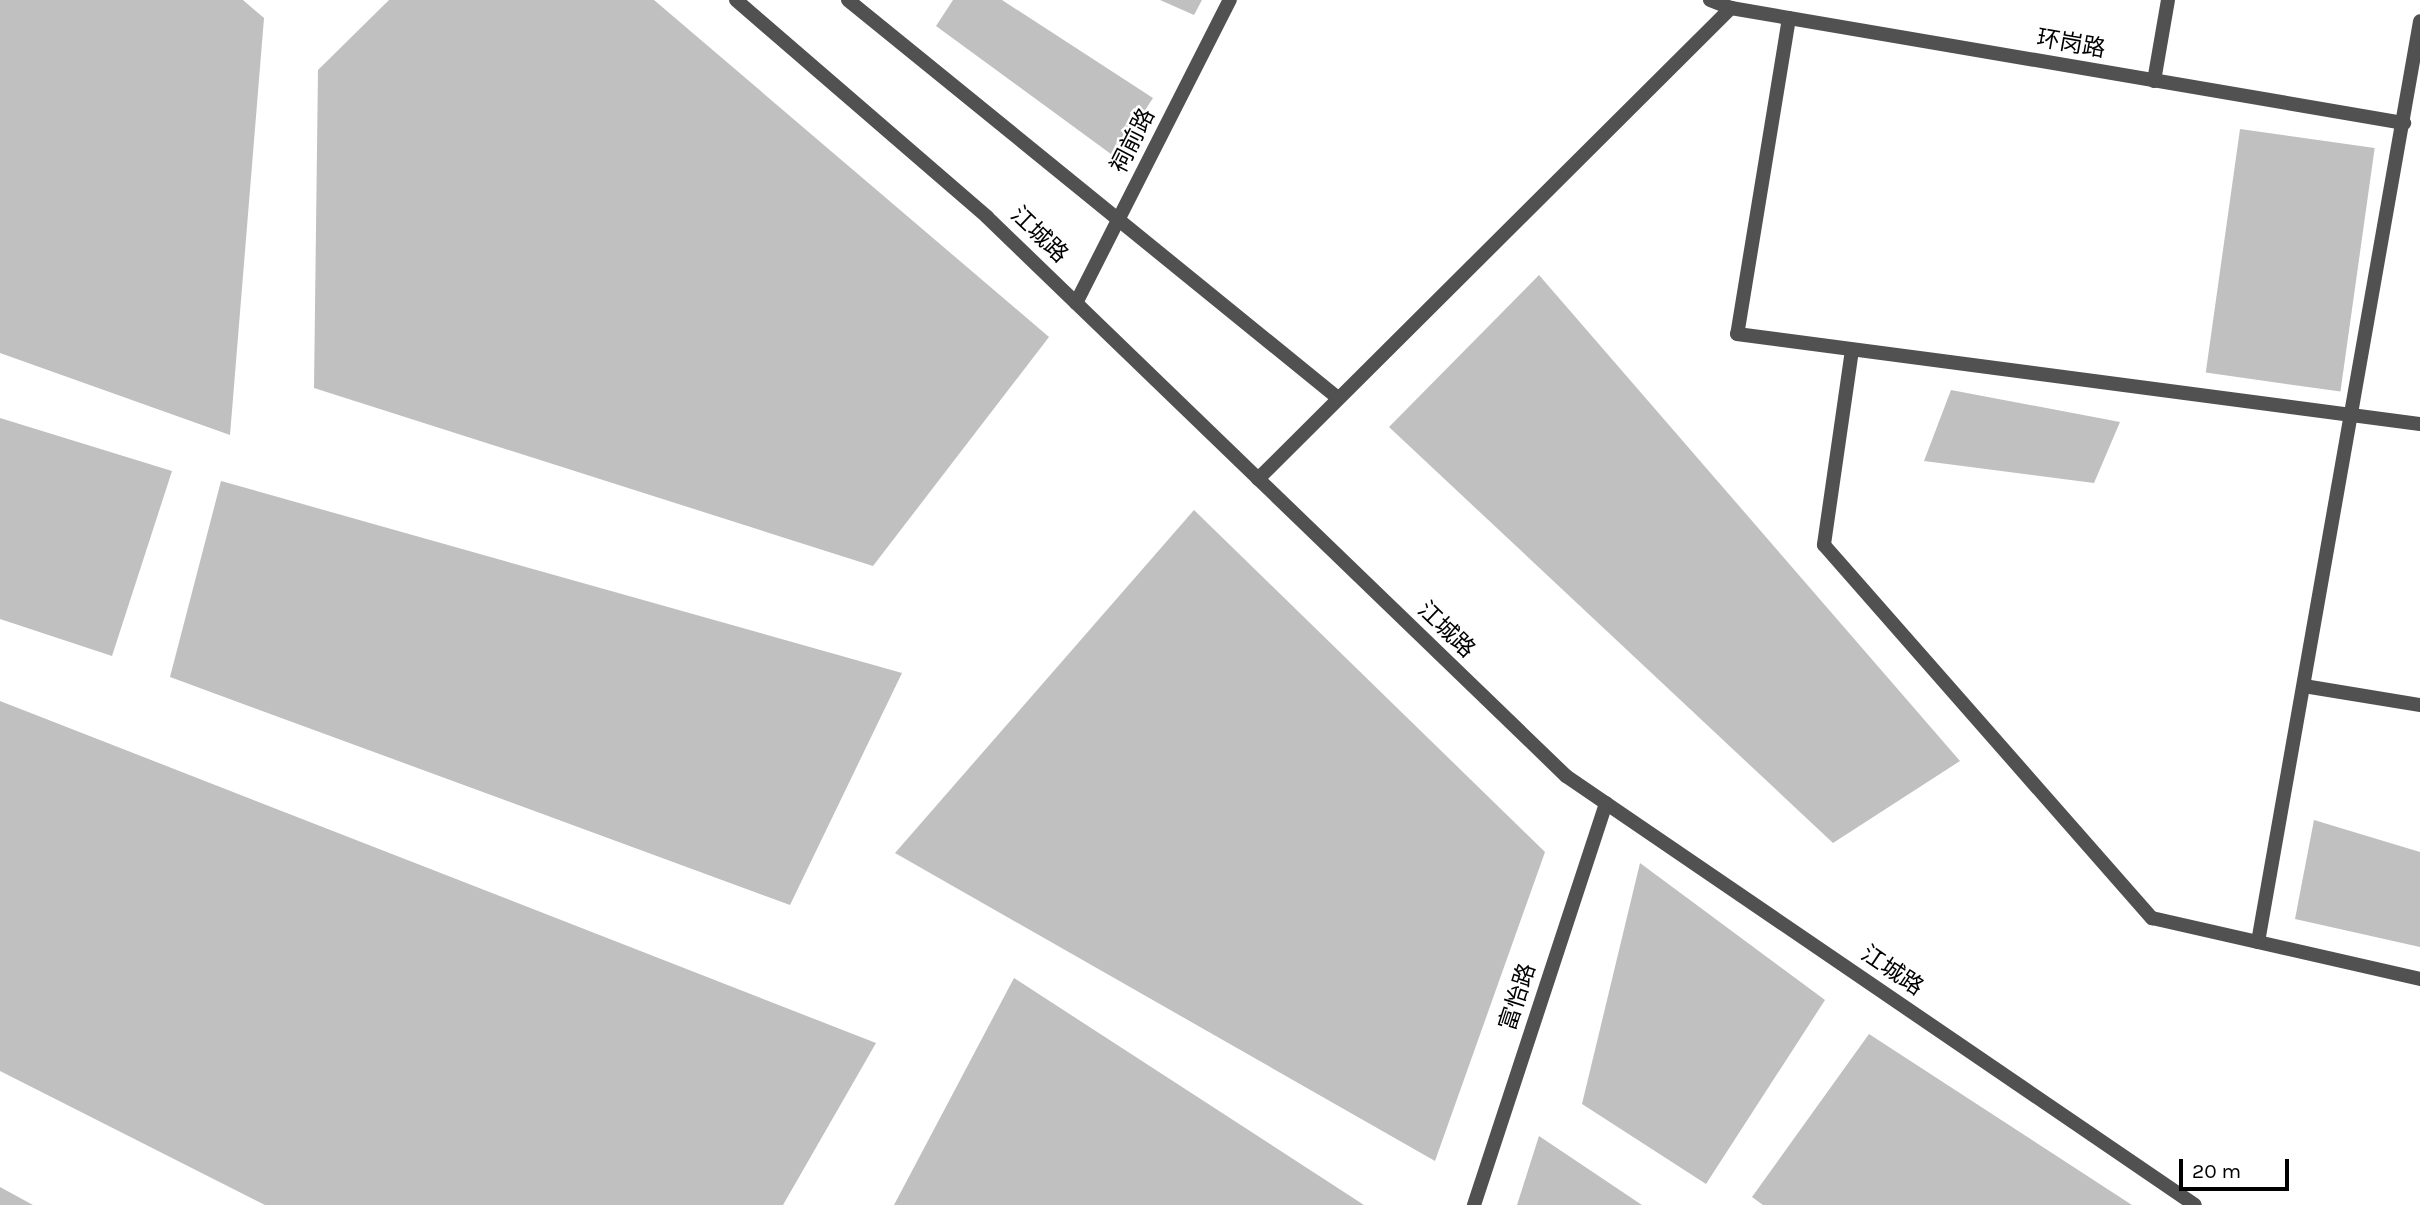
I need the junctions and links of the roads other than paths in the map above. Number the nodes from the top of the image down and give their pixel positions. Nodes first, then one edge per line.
1 (736, 0) edge
2 (848, 0) edge
3 (1230, 0) edge
4 (1710, 0) edge
5 (2168, 0) edge
6 (1731, 8) junction
7 (1789, 18) junction
8 (2420, 21) edge
9 (2154, 81) junction
10 (2404, 123) junction
11 (1118, 219) junction
12 (1076, 303) junction
13 (1852, 350) junction
14 (1338, 398) junction
15 (2420, 424) edge
16 (1258, 479) junction
17 (2304, 686) junction
18 (2420, 705) edge
19 (1606, 803) junction
20 (2258, 942) junction
21 (2420, 979) edge
22 (1474, 1205) edge
23 (2195, 1205) edge

1 - 12 street, 江城路
2 - 11 street
3 - 11 street, 祠前路
4 - 6 street, 环岗路
5 - 9 street
6 - 7 street, 环岗路
6 - 14 street
7 - 9 street, 环岗路
7 - 13 street
8 - 10 street
9 - 10 street, 环岗路
10 - 17 street
11 - 12 street, 祠前路
11 - 14 street
12 - 16 street, 江城路
13 - 15 street
13 - 20 street
14 - 16 street
16 - 19 street, 江城路
17 - 18 street
17 - 20 street
19 - 22 street, 富怡路
19 - 23 street, 江城路
20 - 21 street

